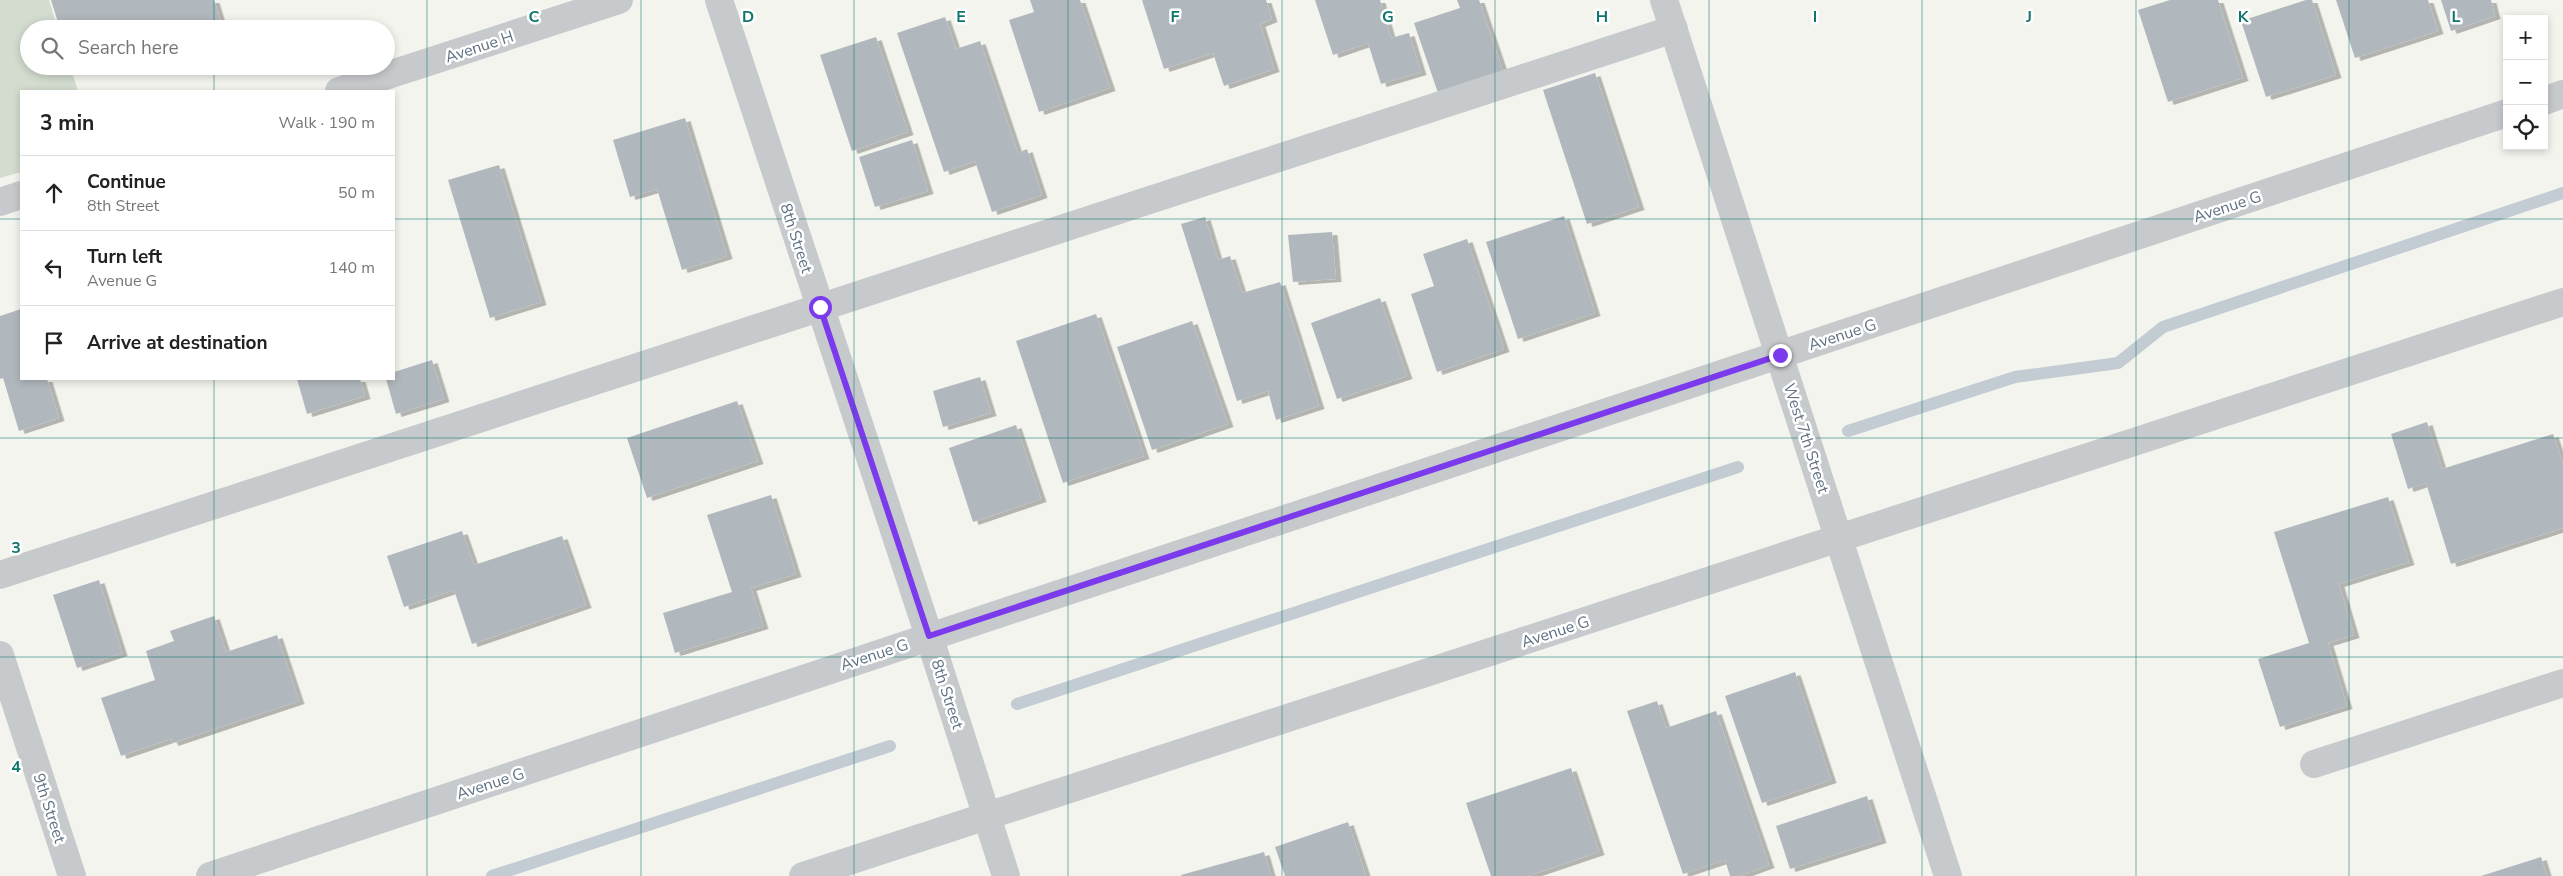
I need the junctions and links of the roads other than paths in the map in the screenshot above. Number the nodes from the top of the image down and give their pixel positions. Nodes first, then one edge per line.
1 (619, 0) edge
2 (719, 0) edge
3 (1664, 0) edge
4 (1674, 29) junction
5 (395, 73) edge
6 (388, 75) edge
7 (342, 90) edge
8 (2563, 94) edge
9 (2548, 100) edge
10 (2503, 114) edge
11 (20, 195) edge
12 (0, 202) edge
13 (2563, 302) edge
14 (820, 307) junction
15 (1780, 355) junction
16 (1839, 538) junction
17 (0, 575) edge
18 (929, 636) junction
19 (0, 655) edge
20 (2563, 684) edge
21 (2314, 764) dead end
22 (986, 816) junction
23 (72, 876) edge
24 (210, 876) edge
25 (803, 876) edge
26 (1006, 876) edge
27 (1948, 876) edge

1 - 5 street, Avenue H
2 - 14 street, 8th Street
3 - 4 street, West 7th Street
4 - 14 street
4 - 15 street, West 7th Street
6 - 7 street, Avenue H
8 - 9 street
10 - 15 street, Avenue G
11 - 12 street
13 - 16 street, Avenue G
14 - 17 street
14 - 18 street, 8th Street
15 - 16 street, West 7th Street
15 - 18 street, Avenue G
16 - 22 street, Avenue G
16 - 27 street, West 7th Street
18 - 22 street, 8th Street
18 - 24 street, Avenue G
19 - 23 street, 9th Street
20 - 21 street
22 - 25 street, Avenue G
22 - 26 street, 8th Street

